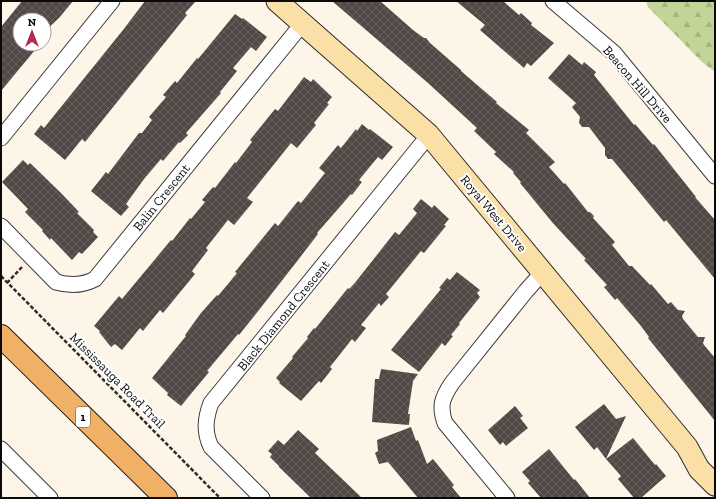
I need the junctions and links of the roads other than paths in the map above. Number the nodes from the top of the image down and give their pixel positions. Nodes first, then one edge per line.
1 (112, 1) edge
2 (277, 1) edge
3 (553, 1) edge
4 (303, 23) junction
5 (429, 135) junction
6 (1, 138) edge
7 (715, 176) edge
8 (1, 226) edge
9 (544, 272) junction
10 (1, 336) edge
11 (688, 447) junction
12 (1, 449) edge
13 (715, 467) edge
14 (715, 485) edge
15 (50, 498) edge
16 (166, 498) edge
17 (262, 498) edge
18 (507, 498) edge

1 - 6 street
2 - 4 street, Royal West Drive
3 - 7 street, Beacon Hill Drive
4 - 5 street, Royal West Drive
4 - 8 street, Balin Crescent
5 - 9 street, Royal West Drive
5 - 17 street, Black Diamond Crescent
9 - 11 street, Royal West Drive
9 - 18 street
10 - 16 main road, 1
11 - 13 street, Royal West Drive
11 - 14 street, Royal West Drive
12 - 15 street

